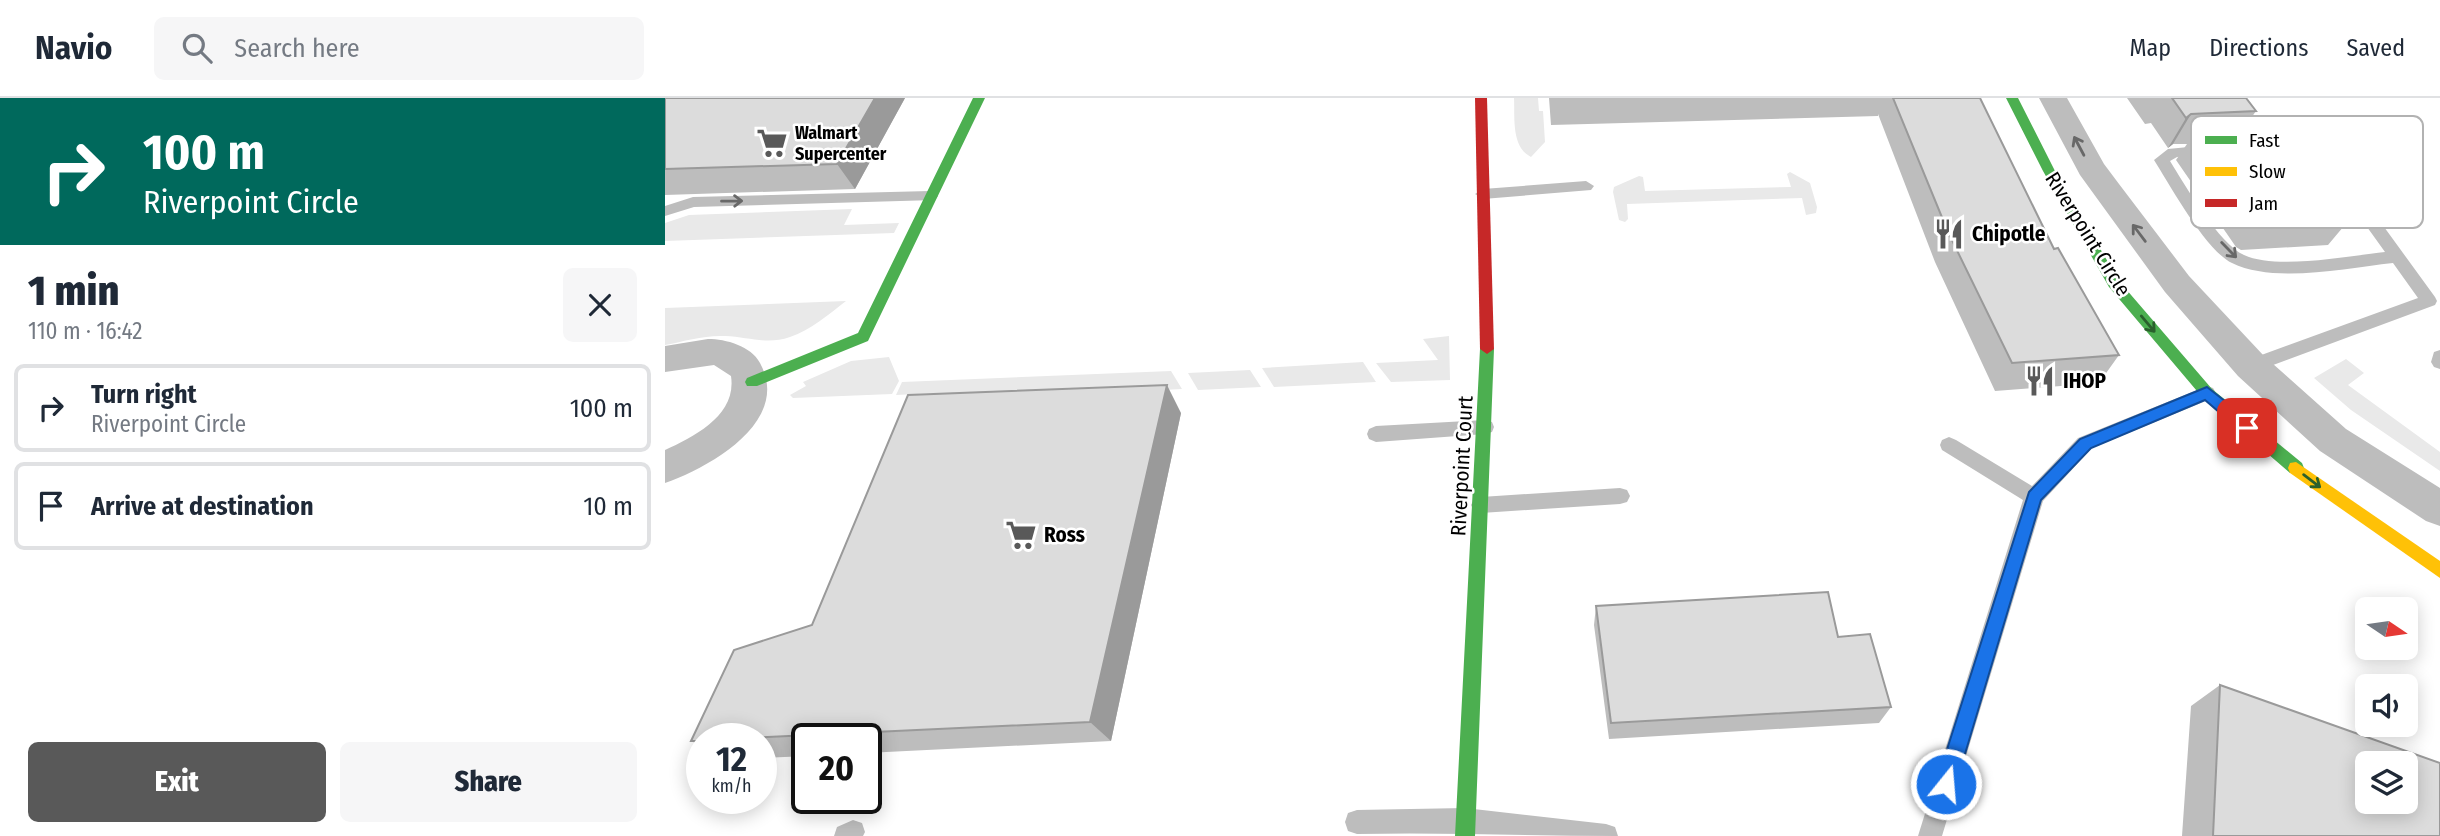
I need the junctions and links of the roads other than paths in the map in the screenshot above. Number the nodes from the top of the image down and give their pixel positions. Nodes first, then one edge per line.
1 (979, 98) edge
2 (1481, 98) edge
3 (2012, 98) edge
4 (2053, 98) edge
5 (2191, 151) edge
6 (1586, 186) dead end
7 (1483, 194) junction
8 (930, 196) junction
9 (2191, 205) edge
10 (665, 211) edge
11 (2209, 228) edge
12 (2376, 228) edge
13 (2397, 257) junction
14 (665, 359) edge
15 (2251, 366) junction
16 (752, 382) junction
17 (2207, 393) junction
18 (1485, 427) junction
19 (1376, 434) dead end
20 (1949, 445) dead end
21 (665, 467) edge
22 (1620, 496) dead end
23 (2034, 497) junction
24 (1481, 505) junction
25 (2440, 509) edge
26 (2440, 571) edge
27 (1357, 822) dead end
28 (1465, 828) edge
29 (1606, 836) edge
30 (1930, 836) edge

1 - 8 street
2 - 7 street, Riverpoint Court
3 -> 17 street, Riverpoint Circle
15 -> 4 street, Riverpoint Circle
5 -> 9 lane
6 - 7 lane
7 - 18 street, Riverpoint Court
10 -> 8 lane
8 - 16 street
11 -> 13 lane
12 - 13 lane
13 - 15 lane
14 - 16 street
15 - 25 street, Riverpoint Circle
16 - 21 street
17 - 23 lane
17 -> 26 street, Riverpoint Circle
18 - 19 lane
18 - 24 street, Riverpoint Court
20 - 23 lane
22 - 24 lane
23 - 30 lane
24 - 28 street, Riverpoint Court
27 - 28 lane
28 - 29 lane

